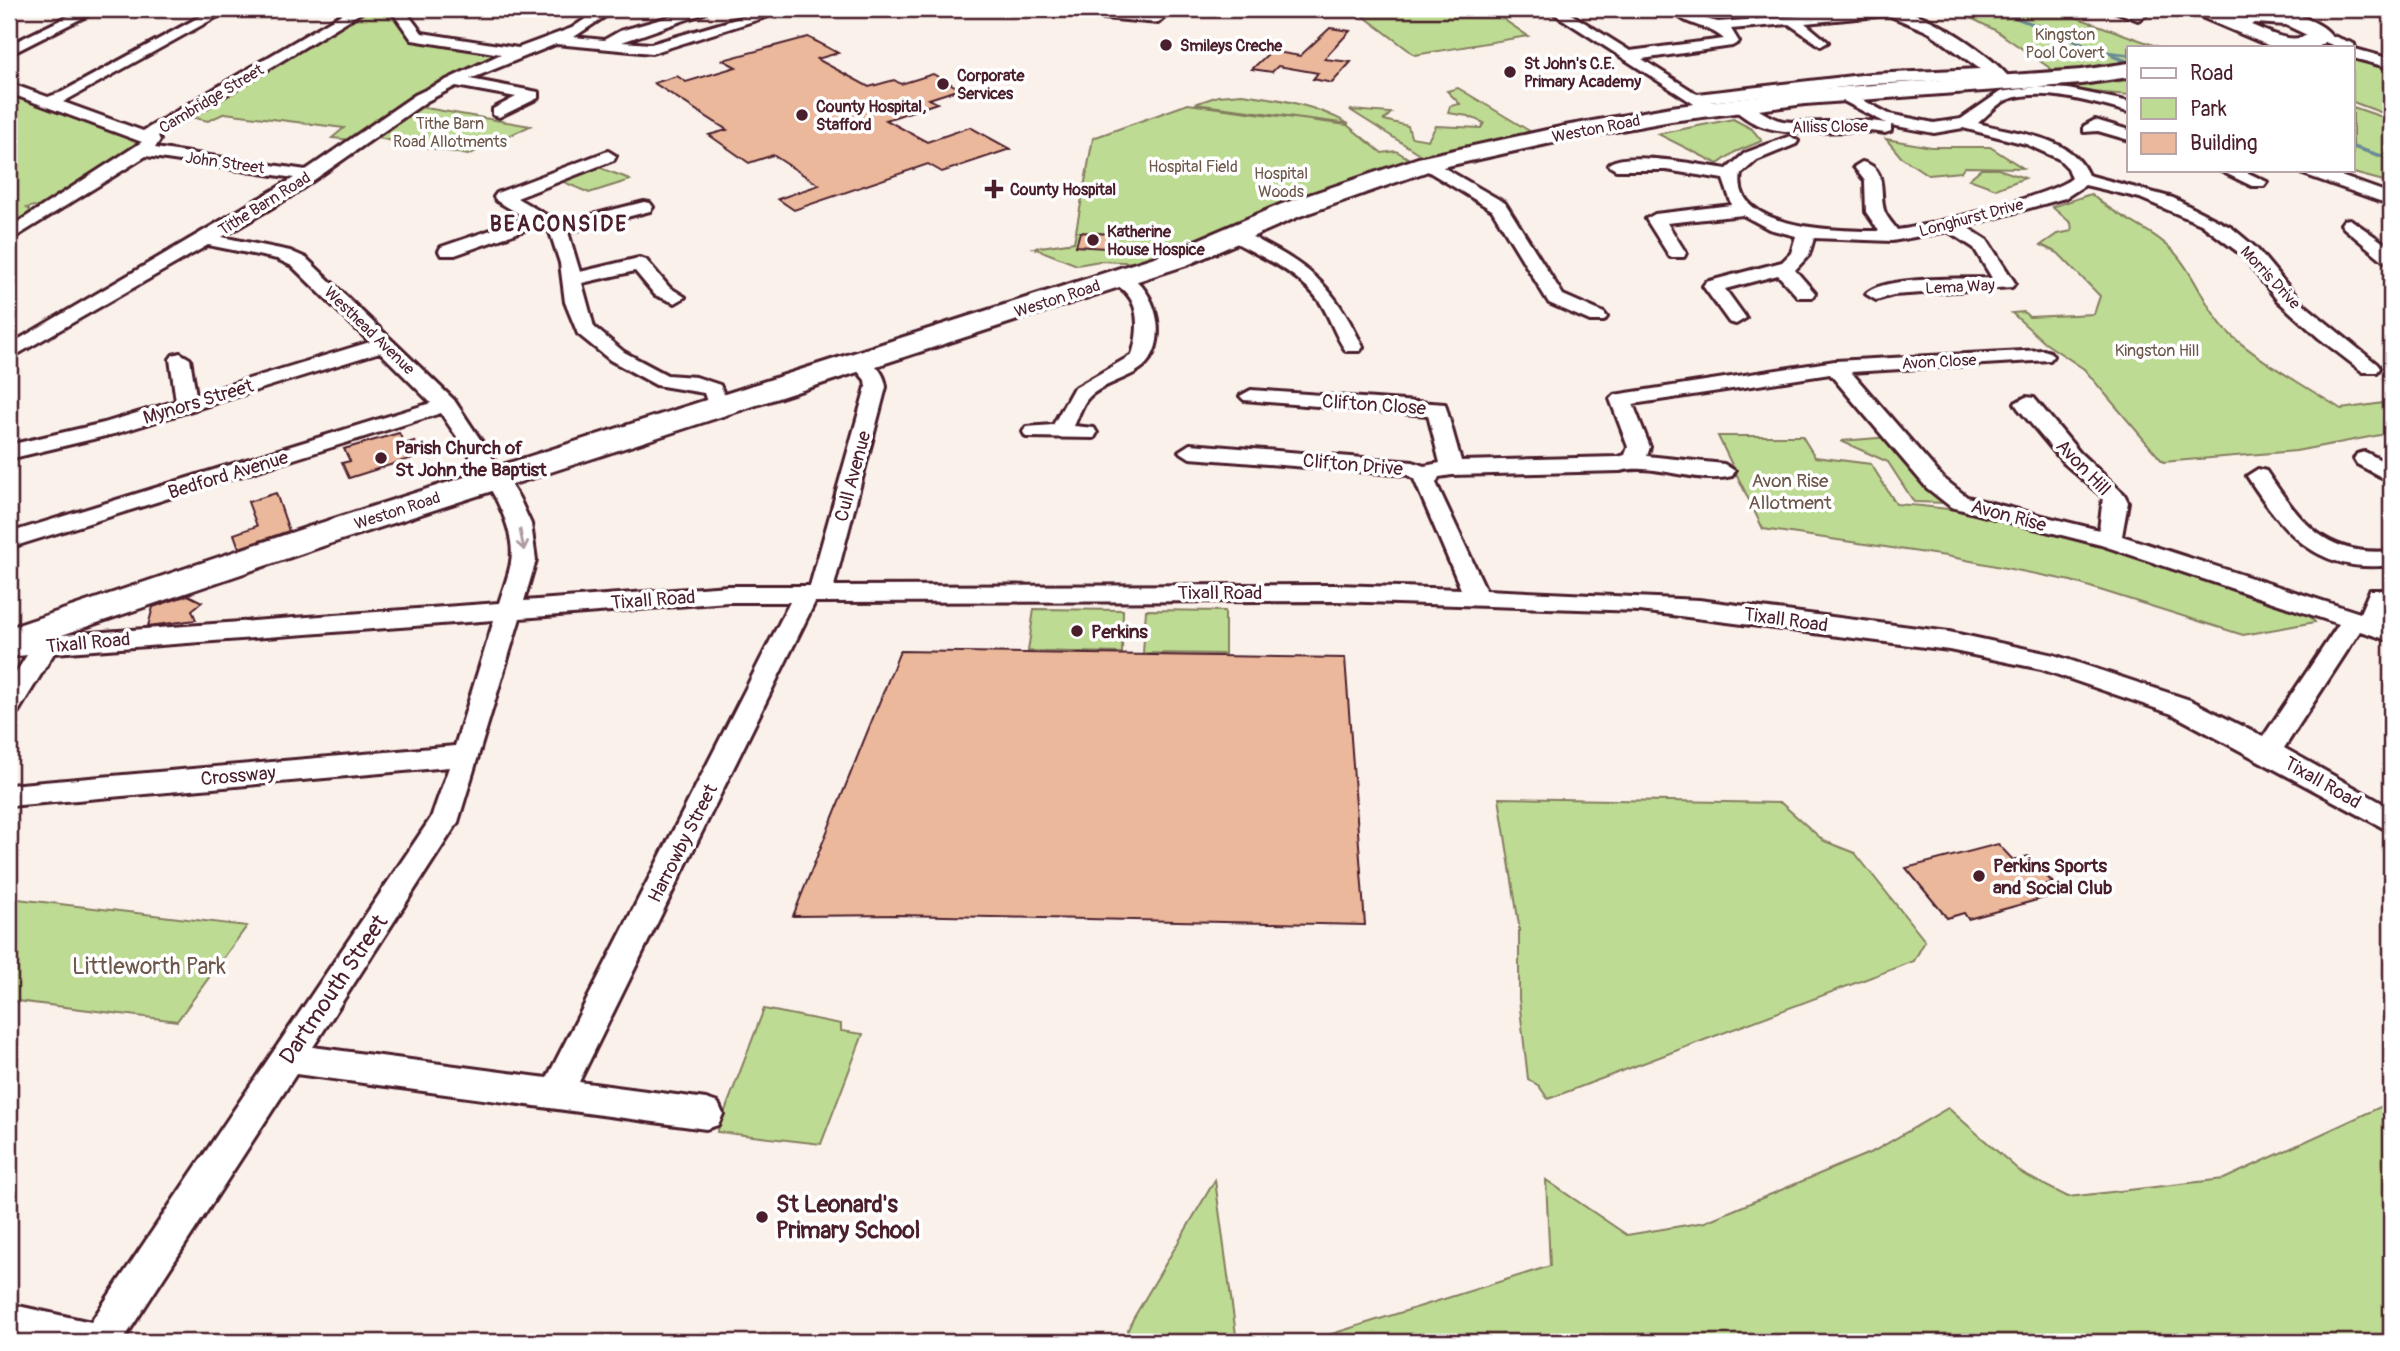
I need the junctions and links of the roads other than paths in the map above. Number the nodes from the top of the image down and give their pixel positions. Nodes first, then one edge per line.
1 (93, 9) edge
2 (224, 9) edge
3 (360, 9) edge
4 (397, 9) edge
5 (609, 9) edge
6 (1050, 9) edge
7 (1554, 9) edge
8 (1678, 9) edge
9 (2116, 9) edge
10 (2200, 9) edge
11 (778, 12) dead end
12 (698, 13) dead end
13 (756, 13) edge
14 (1162, 14) edge
15 (2138, 16) dead end
16 (1791, 19) junction
17 (1718, 26) junction
18 (2310, 30) edge
19 (2238, 34) edge
20 (555, 39) junction
21 (1821, 43) dead end
22 (606, 45) junction
23 (2343, 46) edge
24 (652, 49) joint
25 (9, 51) edge
26 (2354, 51) edge
27 (517, 52) junction
28 (1628, 56) junction
29 (2391, 64) edge
30 (2127, 70) edge
31 (530, 77) dead end
32 (2000, 77) junction
33 (452, 81) junction
34 (9, 88) edge
35 (501, 90) junction
36 (1840, 93) junction
37 (48, 102) junction
38 (1702, 104) junction
39 (1739, 105) junction
40 (2127, 107) edge
41 (499, 112) dead end
42 (1963, 123) junction
43 (1885, 128) dead end
44 (2090, 129) dead end
45 (2127, 134) edge
46 (1790, 141) dead end
47 (146, 142) junction
48 (608, 156) dead end
49 (1427, 163) junction
50 (1616, 165) dead end
51 (1863, 167) dead end
52 (2233, 172) edge
53 (2314, 172) edge
54 (307, 175) junction
55 (1732, 175) junction
56 (2081, 179) junction
57 (2258, 182) dead end
58 (503, 197) joint
59 (2391, 200) edge
60 (644, 207) dead end
61 (1746, 209) junction
62 (550, 224) junction
63 (1950, 224) junction
64 (2350, 224) dead end
65 (1806, 233) junction
66 (1235, 235) junction
67 (9, 236) edge
68 (1892, 236) junction
69 (207, 239) junction
70 (448, 251) dead end
71 (1677, 253) dead end
72 (2391, 257) edge
73 (1783, 269) junction
74 (1120, 278) junction
75 (572, 280) junction
76 (1805, 293) dead end
77 (1876, 294) dead end
78 (675, 297) dead end
79 (1597, 317) dead end
80 (1735, 318) dead end
81 (386, 344) junction
82 (1353, 347) dead end
83 (9, 353) edge
84 (2043, 356) dead end
85 (180, 359) dead end
86 (861, 362) junction
87 (1835, 367) junction
88 (2370, 368) dead end
89 (1251, 396) dead end
90 (2026, 403) dead end
91 (187, 405) junction
92 (446, 405) junction
93 (719, 408) junction
94 (1034, 432) dead end
95 (1060, 432) junction
96 (1086, 433) dead end
97 (1190, 450) dead end
98 (9, 453) edge
99 (1635, 459) junction
100 (2365, 459) dead end
101 (1452, 468) junction
102 (1724, 471) dead end
103 (2391, 475) edge
104 (1426, 476) junction
105 (2258, 476) dead end
106 (492, 479) junction
107 (2109, 540) junction
108 (9, 541) edge
109 (2391, 558) edge
110 (814, 593) junction
111 (1476, 596) junction
112 (2379, 596) dead end
113 (512, 610) junction
114 (2371, 626) edge
115 (9, 641) edge
116 (46, 646) junction
117 (9, 649) edge
118 (9, 705) edge
119 (2268, 751) junction
120 (467, 755) junction
121 (9, 795) edge
122 (2391, 821) edge
123 (288, 1058) junction
124 (557, 1093) junction
125 (706, 1114) dead end
126 (9, 1323) edge
127 (98, 1342) edge

1 - 25 street
2 - 37 street
3 - 47 street, Cambridge Street
4 - 27 street
5 - 20 street, Tithe Barn Road
6 - 14 street
7 - 28 street
8 - 17 street
9 - 15 street
10 - 19 highway
11 - 13 street
12 - 22 street
13 - 24 street
16 - 17 street
16 - 21 street
16 - 32 street
17 - 28 street
18 - 19 highway
18 - 19 highway
18 - 23 street
20 - 22 street
20 - 27 street, Tithe Barn Road
22 - 24 street
26 - 29 street
27 - 33 street, Tithe Barn Road
28 - 38 street
30 - 32 highway, Weston Road
31 - 35 street
32 - 36 highway, Weston Road
32 - 38 street, Weston Road
33 - 35 street
33 - 54 street, Tithe Barn Road
34 - 37 street, John Street
35 - 41 street
36 - 39 highway, Weston Road
36 - 42 street
37 - 47 street, John Street
38 - 39 highway, Weston Road
38 - 49 highway, Weston Road
39 - 43 street, Alliss Close
40 - 42 street
42 - 56 street
44 - 45 street
46 - 55 street
47 - 54 street, John Street
47 - 67 street, Cambridge Street
48 - 58 street
49 - 66 highway, Weston Road
49 - 79 street
50 - 55 street
51 - 68 street
52 - 57 street
53 - 59 street
54 - 69 street, Tithe Barn Road
55 - 61 street
56 - 63 street, Longhurst Drive
56 - 88 street, Morris Drive
58 - 62 street
60 - 62 street
61 - 65 street, Longhurst Drive
61 - 71 street
62 - 70 street
62 - 75 street
63 - 68 street, Longhurst Drive
63 - 77 street, Lema Way
64 - 72 street
65 - 68 street, Longhurst Drive
65 - 73 street
66 - 74 highway, Weston Road
66 - 82 street
69 - 81 street, Westhead Avenue
69 - 83 street, Tithe Barn Road
73 - 76 street
73 - 80 street
74 - 86 highway, Weston Road
74 - 95 street
75 - 78 street
75 - 93 street
81 - 91 street, Mynors Street
81 - 92 street, Westhead Avenue
84 - 87 street, Avon Close
85 - 91 street
86 - 93 highway, Weston Road
86 - 110 street, Cull Avenue
87 - 99 street
87 - 107 street, Avon Rise
89 - 101 street, Clifton Close
90 - 107 street, Avon Hill
91 - 98 street, Mynors Street
92 - 106 street, Westhead Avenue
92 - 108 street, Bedford Avenue
93 - 106 highway, Weston Road
94 - 95 street
95 - 96 street
97 - 104 street, Clifton Drive
99 - 101 street
99 - 102 street
100 - 103 street
101 - 104 street
104 - 111 street, Clifton Drive
105 - 109 street
106 -> 113 street, Westhead Avenue
106 - 115 highway, Weston Road
107 - 114 street, Avon Rise
110 - 111 street, Tixall Road
110 - 113 street, Tixall Road
110 - 124 street, Harrowby Street
111 - 119 street, Tixall Road
112 - 114 street
113 - 116 street, Tixall Road
113 - 120 street, Dartmouth Street
114 - 119 street
116 - 117 street, Tixall Road
116 - 118 street
119 - 122 street, Tixall Road
120 - 121 street, Crossway
120 - 123 street, Dartmouth Street
123 - 124 street
123 - 127 street, Dartmouth Street
124 - 125 street
126 - 127 street

